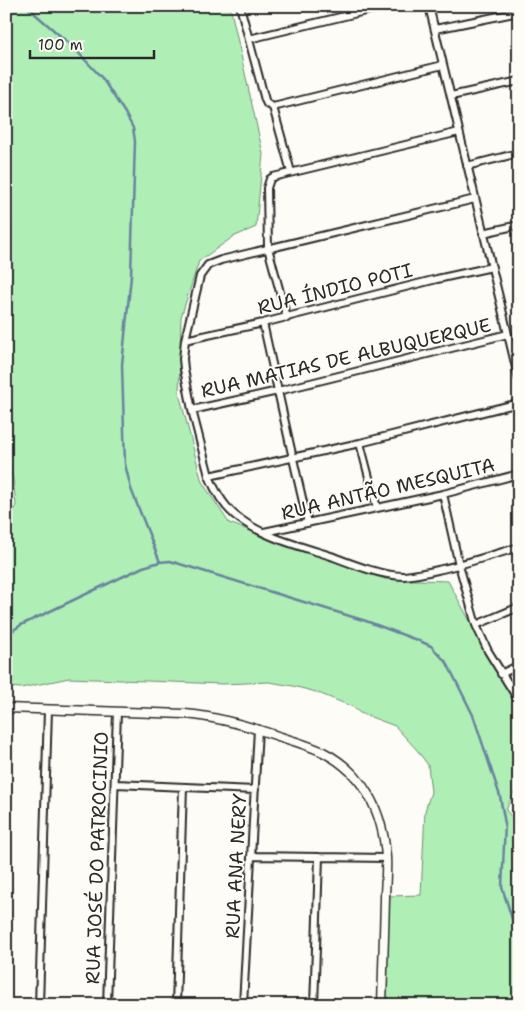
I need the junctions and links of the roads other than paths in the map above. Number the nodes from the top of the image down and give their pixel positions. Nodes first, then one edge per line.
1 (240, 6) edge
2 (386, 6) edge
3 (429, 6) edge
4 (519, 12) edge
5 (435, 29) junction
6 (250, 38) junction
7 (443, 65) junction
8 (519, 81) edge
9 (451, 96) junction
10 (273, 107) junction
11 (459, 132) junction
12 (519, 153) edge
13 (467, 166) junction
14 (291, 172) junction
15 (475, 199) junction
16 (519, 225) edge
17 (483, 233) junction
18 (268, 248) junction
19 (492, 267) junction
20 (287, 318) junction
21 (263, 324) junction
22 (508, 334) junction
23 (186, 340) junction
24 (519, 380) edge
25 (278, 391) junction
26 (519, 403) edge
27 (192, 410) junction
28 (360, 443) junction
29 (292, 457) junction
30 (519, 474) edge
31 (209, 476) junction
32 (443, 494) junction
33 (377, 508) junction
34 (308, 523) junction
35 (263, 533) junction
36 (519, 547) edge
37 (459, 565) junction
38 (519, 607) edge
39 (476, 625) junction
40 (519, 665) edge
41 (501, 674) junction
42 (519, 701) edge
43 (6, 708) edge
44 (48, 710) junction
45 (117, 712) junction
46 (258, 729) junction
47 (116, 784) junction
48 (183, 787) junction
49 (255, 790) junction
50 (252, 856) junction
51 (319, 857) junction
52 (386, 858) junction
53 (39, 1005) edge
54 (107, 1005) edge
55 (176, 1005) edge
56 (243, 1005) edge
57 (314, 1005) edge
58 (382, 1005) edge

1 - 6 street
2 - 6 street
3 - 5 street
4 - 5 street
5 - 7 street
6 - 10 street
7 - 9 street
7 - 10 street
8 - 9 street
9 - 11 street
10 - 14 street
11 - 13 street
11 - 14 street
12 - 13 street
13 - 15 street
14 - 18 street
15 - 17 street
15 - 18 street
16 - 17 street
17 - 19 street
18 - 20 street
18 - 23 street
19 - 20 street, RUA ÍNDIO POTI
19 - 22 street
20 - 21 street, RUA ÍNDIO POTI
21 - 23 street, RUA ÍNDIO POTI
21 - 25 street
22 - 24 street
22 - 25 street, RUA MATIAS DE ALBUQUERQUE
23 - 27 street
25 - 27 street, RUA MATIAS DE ALBUQUERQUE
25 - 29 street
26 - 28 street
27 - 31 street
28 - 29 street
28 - 33 street
29 - 31 street
29 - 34 street
30 - 32 street, RUA ANTÃO MESQUITA
31 - 35 street
32 - 33 street, RUA ANTÃO MESQUITA
32 - 37 street
33 - 34 street, RUA ANTÃO MESQUITA
34 - 35 street, RUA ANTÃO MESQUITA
35 - 37 street
36 - 37 street
37 - 39 street
38 - 39 street
39 - 41 street
40 - 41 street
41 - 42 street
43 - 44 street
44 - 45 street
44 - 53 street
45 - 46 street
45 - 47 street, RUA JOSÉ DO PATROCINIO
46 - 49 street, RUA ANA NERY
46 - 52 street
47 - 48 street
47 - 54 street, RUA JOSÉ DO PATROCINIO
48 - 49 street
48 - 55 street
49 - 50 street, RUA ANA NERY
50 - 51 street
50 - 56 street, RUA ANA NERY
51 - 52 street
51 - 57 street
52 - 58 street

